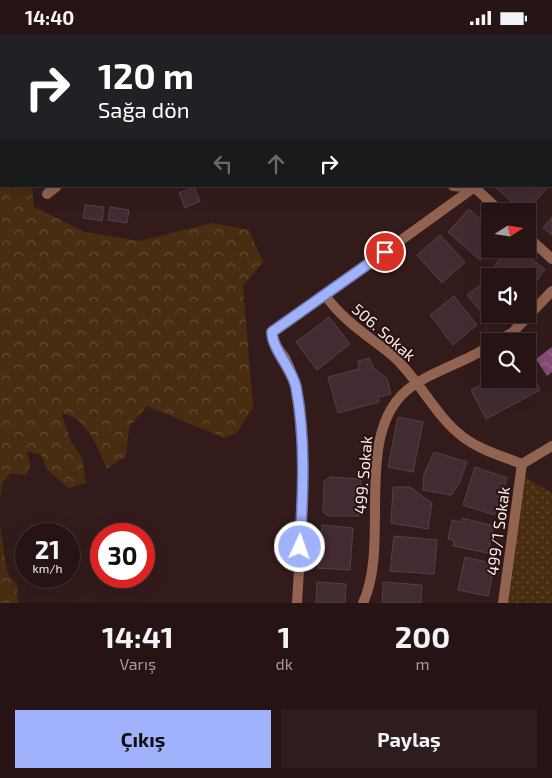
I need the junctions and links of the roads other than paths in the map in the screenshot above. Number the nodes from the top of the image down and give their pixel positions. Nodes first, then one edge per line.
1 (56, 187) edge
2 (475, 187) edge
3 (46, 194) dead end
4 (492, 203) edge
5 (536, 244) edge
6 (552, 259) edge
7 (552, 291) edge
8 (325, 295) junction
9 (511, 333) edge
10 (481, 352) edge
11 (417, 383) junction
12 (552, 446) edge
13 (522, 463) junction
14 (297, 603) edge
15 (363, 603) edge
16 (504, 603) edge

1 - 3 street
2 - 4 street
2 - 8 street
5 - 6 street
7 - 9 street
8 - 11 street, 506. Sokak
8 - 14 street
10 - 11 street, 499. Sokak
11 - 13 street, 506. Sokak
11 - 15 street, 499. Sokak
12 - 13 street
13 - 16 street, 499/1 Sokak

